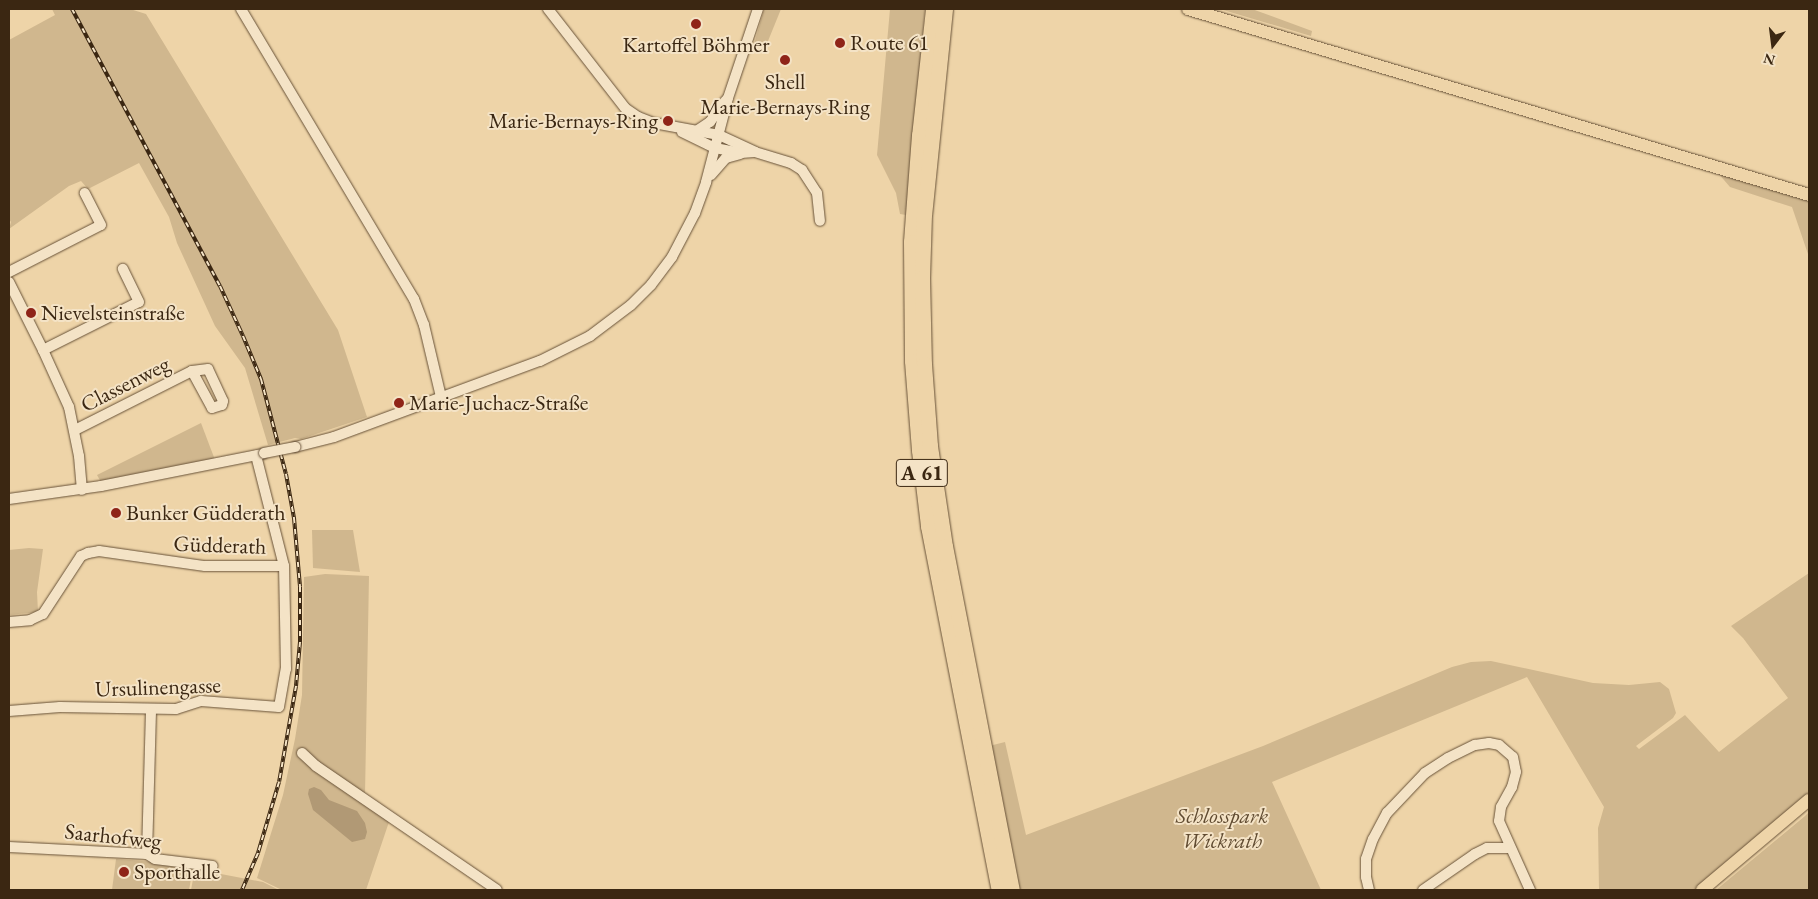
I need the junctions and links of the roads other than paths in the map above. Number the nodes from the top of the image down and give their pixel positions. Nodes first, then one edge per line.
1 (241, 9) edge
2 (548, 9) edge
3 (758, 9) edge
4 (933, 9) edge
5 (945, 9) edge
6 (1188, 9) edge
7 (728, 98) junction
8 (677, 129) junction
9 (696, 132) junction
10 (719, 135) junction
11 (715, 148) junction
12 (755, 152) junction
13 (741, 153) junction
14 (706, 182) junction
15 (85, 194) dead end
16 (1809, 195) edge
17 (820, 221) dead end
18 (123, 269) dead end
19 (9, 272) edge
20 (9, 282) edge
21 (43, 350) junction
22 (192, 371) dead end
23 (442, 397) junction
24 (75, 430) junction
25 (260, 454) junction
26 (82, 490) junction
27 (9, 499) edge
28 (284, 566) junction
29 (9, 622) edge
30 (279, 707) joint
31 (151, 710) junction
32 (9, 711) edge
33 (302, 754) dead end
34 (1809, 800) edge
35 (9, 846) edge
36 (1509, 848) junction
37 (147, 854) junction
38 (213, 866) dead end
39 (497, 890) edge
40 (999, 890) edge
41 (1012, 890) edge
42 (1369, 890) edge
43 (1423, 890) edge
44 (1530, 890) edge
45 (1702, 890) edge

1 - 23 street
2 - 8 street
3 - 7 street
4 - 40 highway, A 61
5 - 41 highway, A 61
6 - 16 main road
7 - 9 street
7 - 10 street
8 - 9 street
8 - 11 street
9 - 10 street
10 - 11 street
10 - 12 street
11 - 13 street
11 - 14 street
12 - 13 street
12 - 17 street
13 - 14 street
14 - 23 street
15 - 19 street
18 - 21 street
20 - 21 street
21 - 24 street
22 - 24 street, Classenweg
23 - 25 street, bridge
24 - 26 street
25 - 26 street
25 - 28 street, Güdderath
26 - 27 street
28 - 29 street, Güdderath
28 - 30 street, Güdderath
30 - 31 street, Ursulinengasse
31 - 32 street, Ursulinengasse
31 - 37 street
33 - 39 street
34 - 45 main road
35 - 37 street, Saarhofweg
36 - 42 street
36 - 43 street
36 - 44 street
37 - 38 street, Saarhofweg

